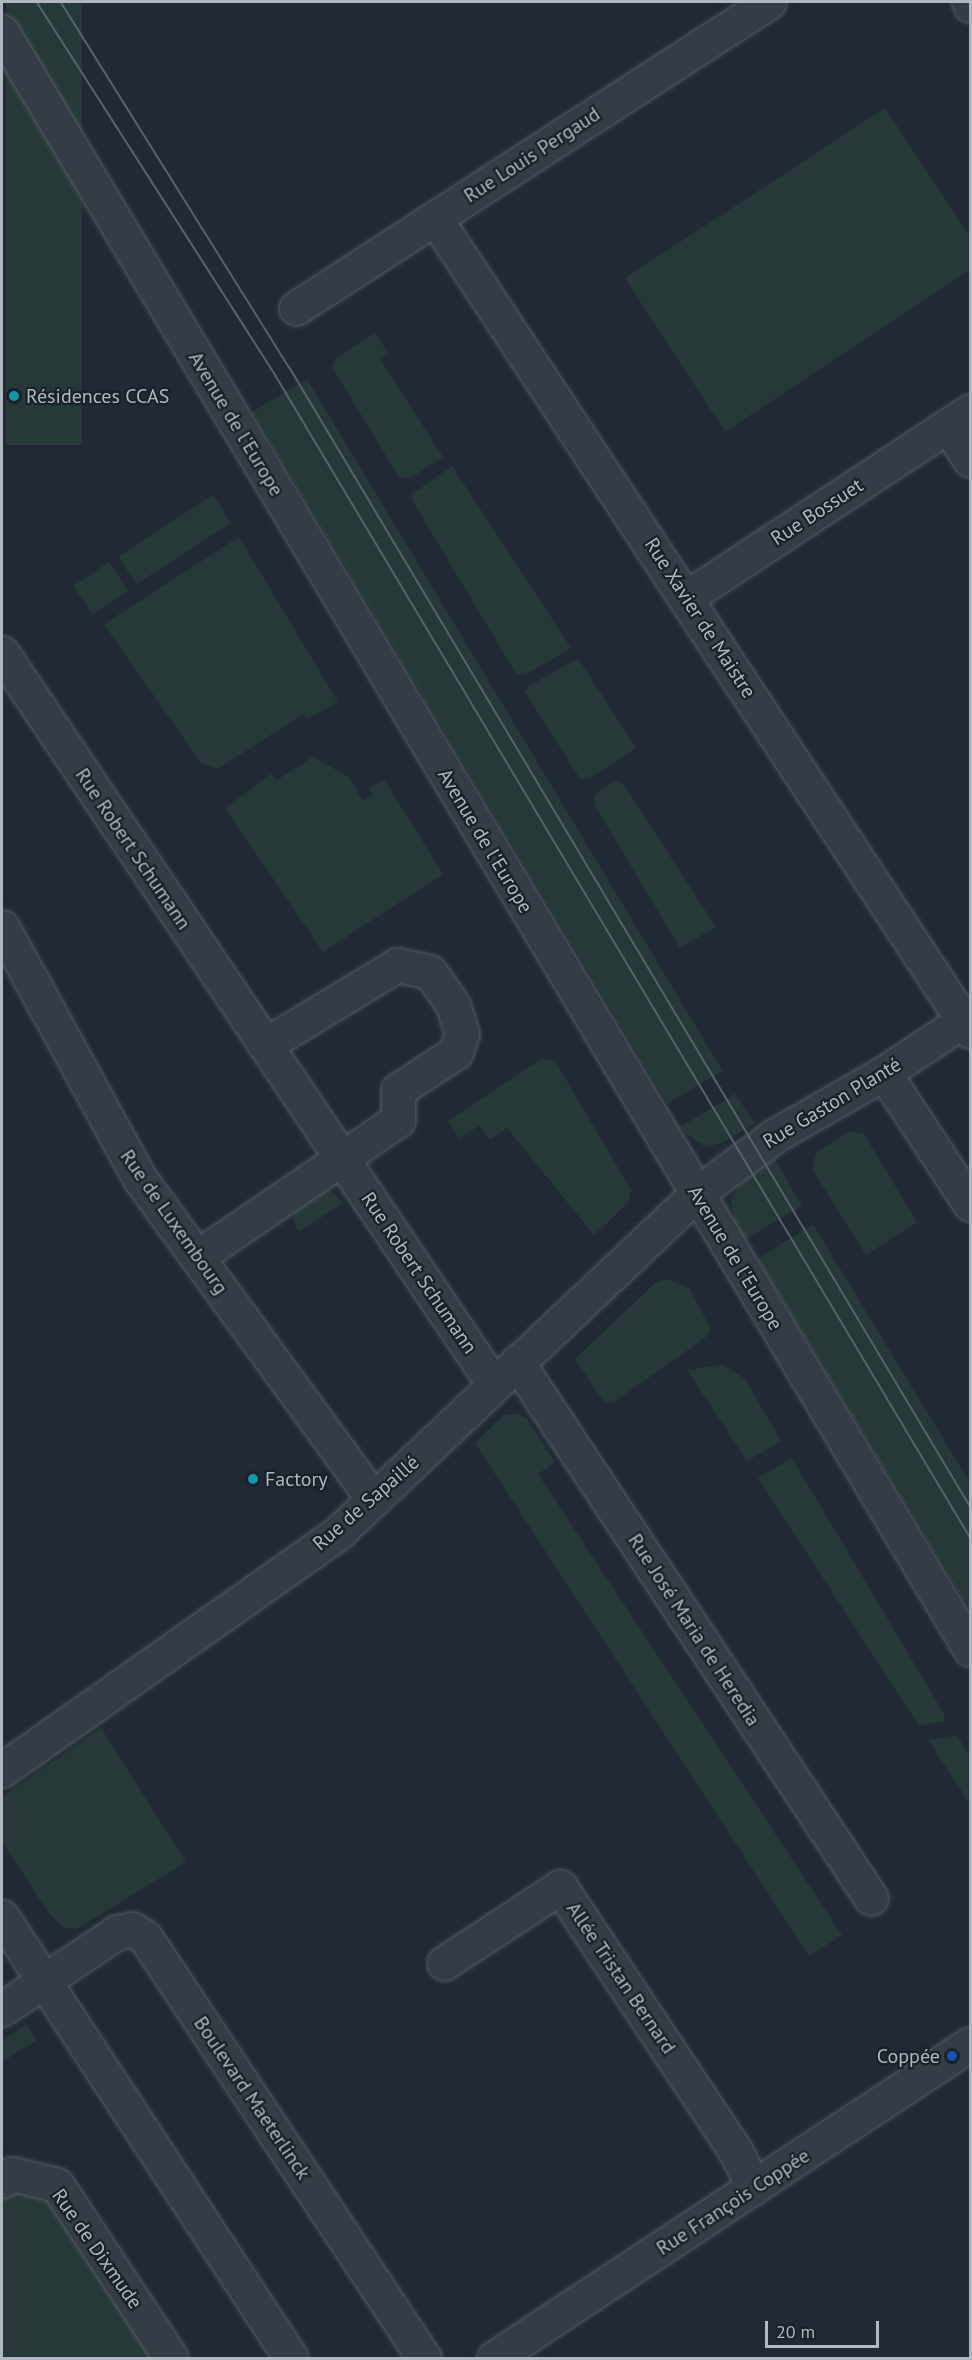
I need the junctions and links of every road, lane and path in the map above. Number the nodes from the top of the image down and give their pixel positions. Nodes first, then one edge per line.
1 (769, 2) edge
2 (2, 32) edge
3 (435, 218) junction
4 (296, 308) dead end
5 (959, 419) edge
6 (970, 460) edge
7 (687, 597) junction
8 (2, 653) edge
9 (2, 927) edge
10 (968, 1022) edge
11 (265, 1045) junction
12 (884, 1073) junction
13 (344, 1161) junction
14 (696, 1194) junction
15 (970, 1204) edge
16 (197, 1257) junction
17 (517, 1362) junction
18 (494, 1385) junction
19 (374, 1500) junction
20 (970, 1649) edge
21 (2, 1770) edge
22 (871, 1898) dead end
23 (2, 1917) edge
24 (444, 1963) dead end
25 (43, 1981) junction
26 (2, 2009) edge
27 (970, 2044) edge
28 (2, 2181) edge
29 (754, 2188) junction
30 (171, 2358) edge
31 (291, 2358) edge
32 (424, 2358) edge
33 (494, 2358) edge

1 - 3 street, Rue Louis Pergaud
2 - 14 street, Avenue de l'Europe
3 - 4 street, Rue Louis Pergaud
3 - 7 street, Rue Xavier de Maistre
5 - 6 street
5 - 7 street, Rue Bossuet
7 - 10 street, Rue Xavier de Maistre
8 - 11 street, Rue Robert Schumann
9 - 16 street, Rue de Luxembourg
10 - 12 street, Rue Gaston Planté
11 - 13 street, Rue Robert Schumann
11 - 13 street
12 - 14 street, Rue Gaston Planté
12 - 15 street
13 - 16 street
13 - 18 street, Rue Robert Schumann
14 - 17 street, Rue de Sapaillé
14 - 20 street, Avenue de l'Europe
16 - 19 street, Rue de Luxembourg
17 - 18 street, Rue de Sapaillé
17 - 22 street, Rue José Maria de Heredia
18 - 19 street, Rue de Sapaillé
19 - 21 street, Rue de Sapaillé
23 - 25 street
24 - 29 street, Allée Tristan Bernard
25 - 26 street, Boulevard Maeterlinck
25 - 31 street
25 - 32 street, Boulevard Maeterlinck
27 - 29 street, Rue François Coppée
28 - 30 street, Rue de Dixmude
29 - 33 street, Rue François Coppée

